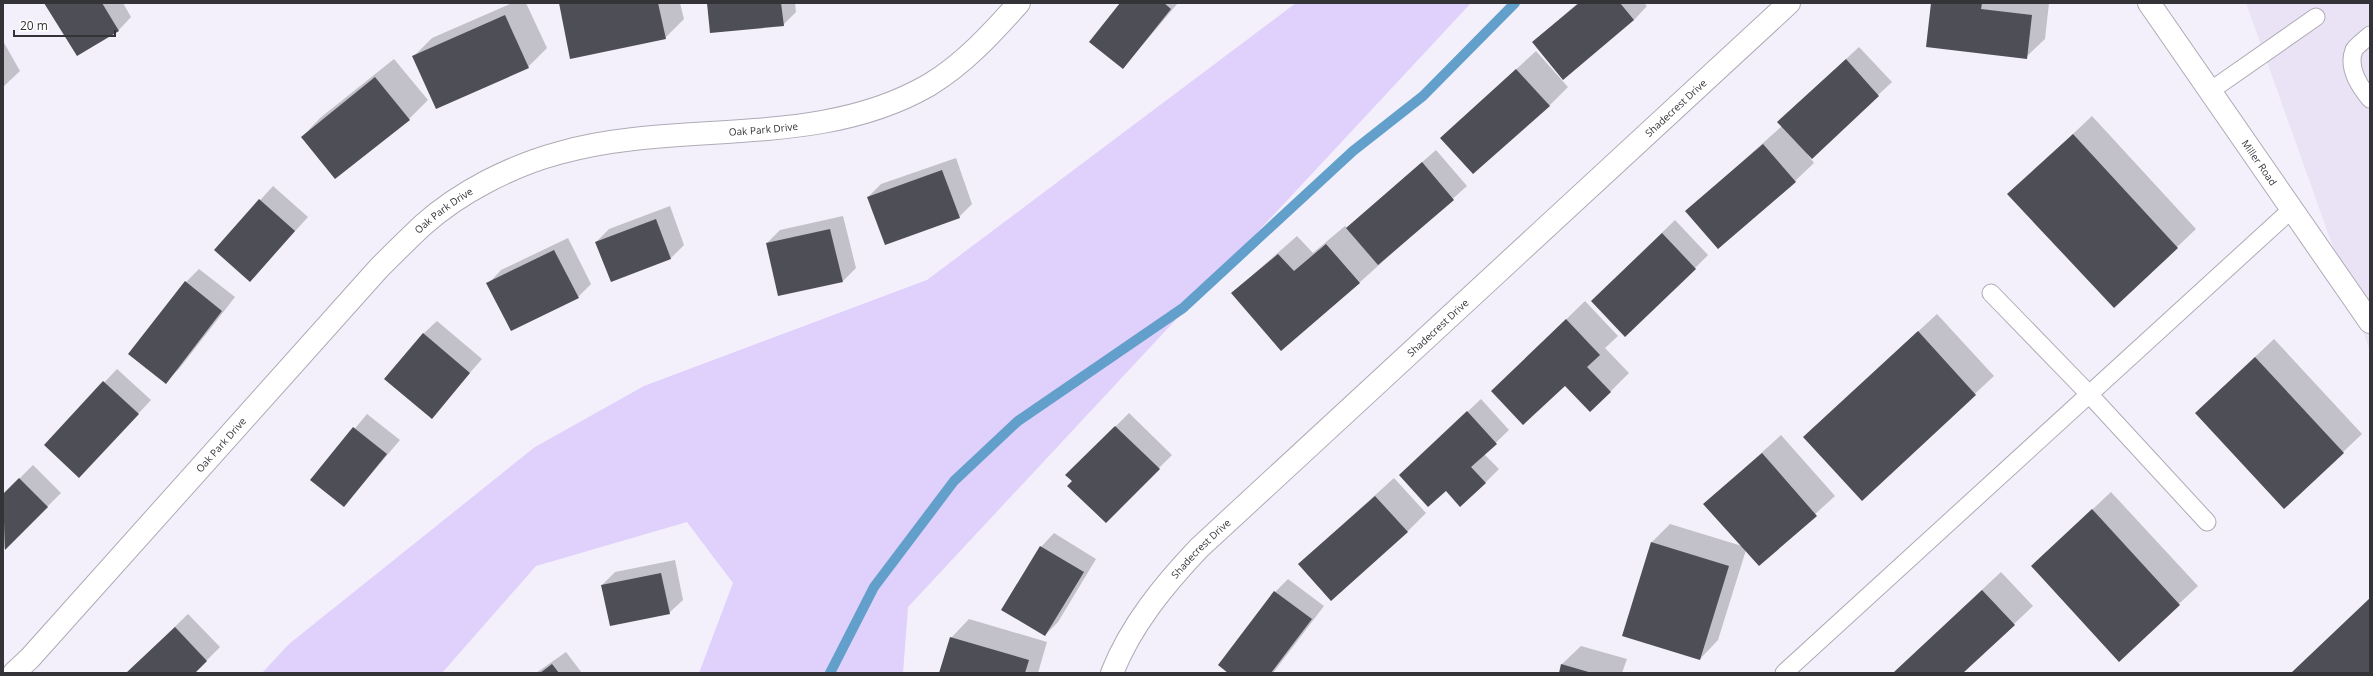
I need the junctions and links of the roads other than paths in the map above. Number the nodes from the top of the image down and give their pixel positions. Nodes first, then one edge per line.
1 (1019, 3) edge
2 (1789, 3) edge
3 (2149, 3) edge
4 (2316, 17) dead end
5 (2370, 35) edge
6 (2210, 91) junction
7 (2370, 99) edge
8 (2292, 209) junction
9 (1991, 293) dead end
10 (2370, 322) edge
11 (2089, 394) junction
12 (2207, 522) dead end
13 (14, 673) edge
14 (1112, 673) edge
15 (1784, 673) edge

1 - 13 street, Oak Park Drive
2 - 14 street, Shadecrest Drive
3 - 6 street, Miller Road
4 - 6 lane
5 - 7 lane
6 - 8 street, Miller Road
8 - 10 street, Miller Road
8 - 11 lane
9 - 11 lane
11 - 12 lane
11 - 15 lane

